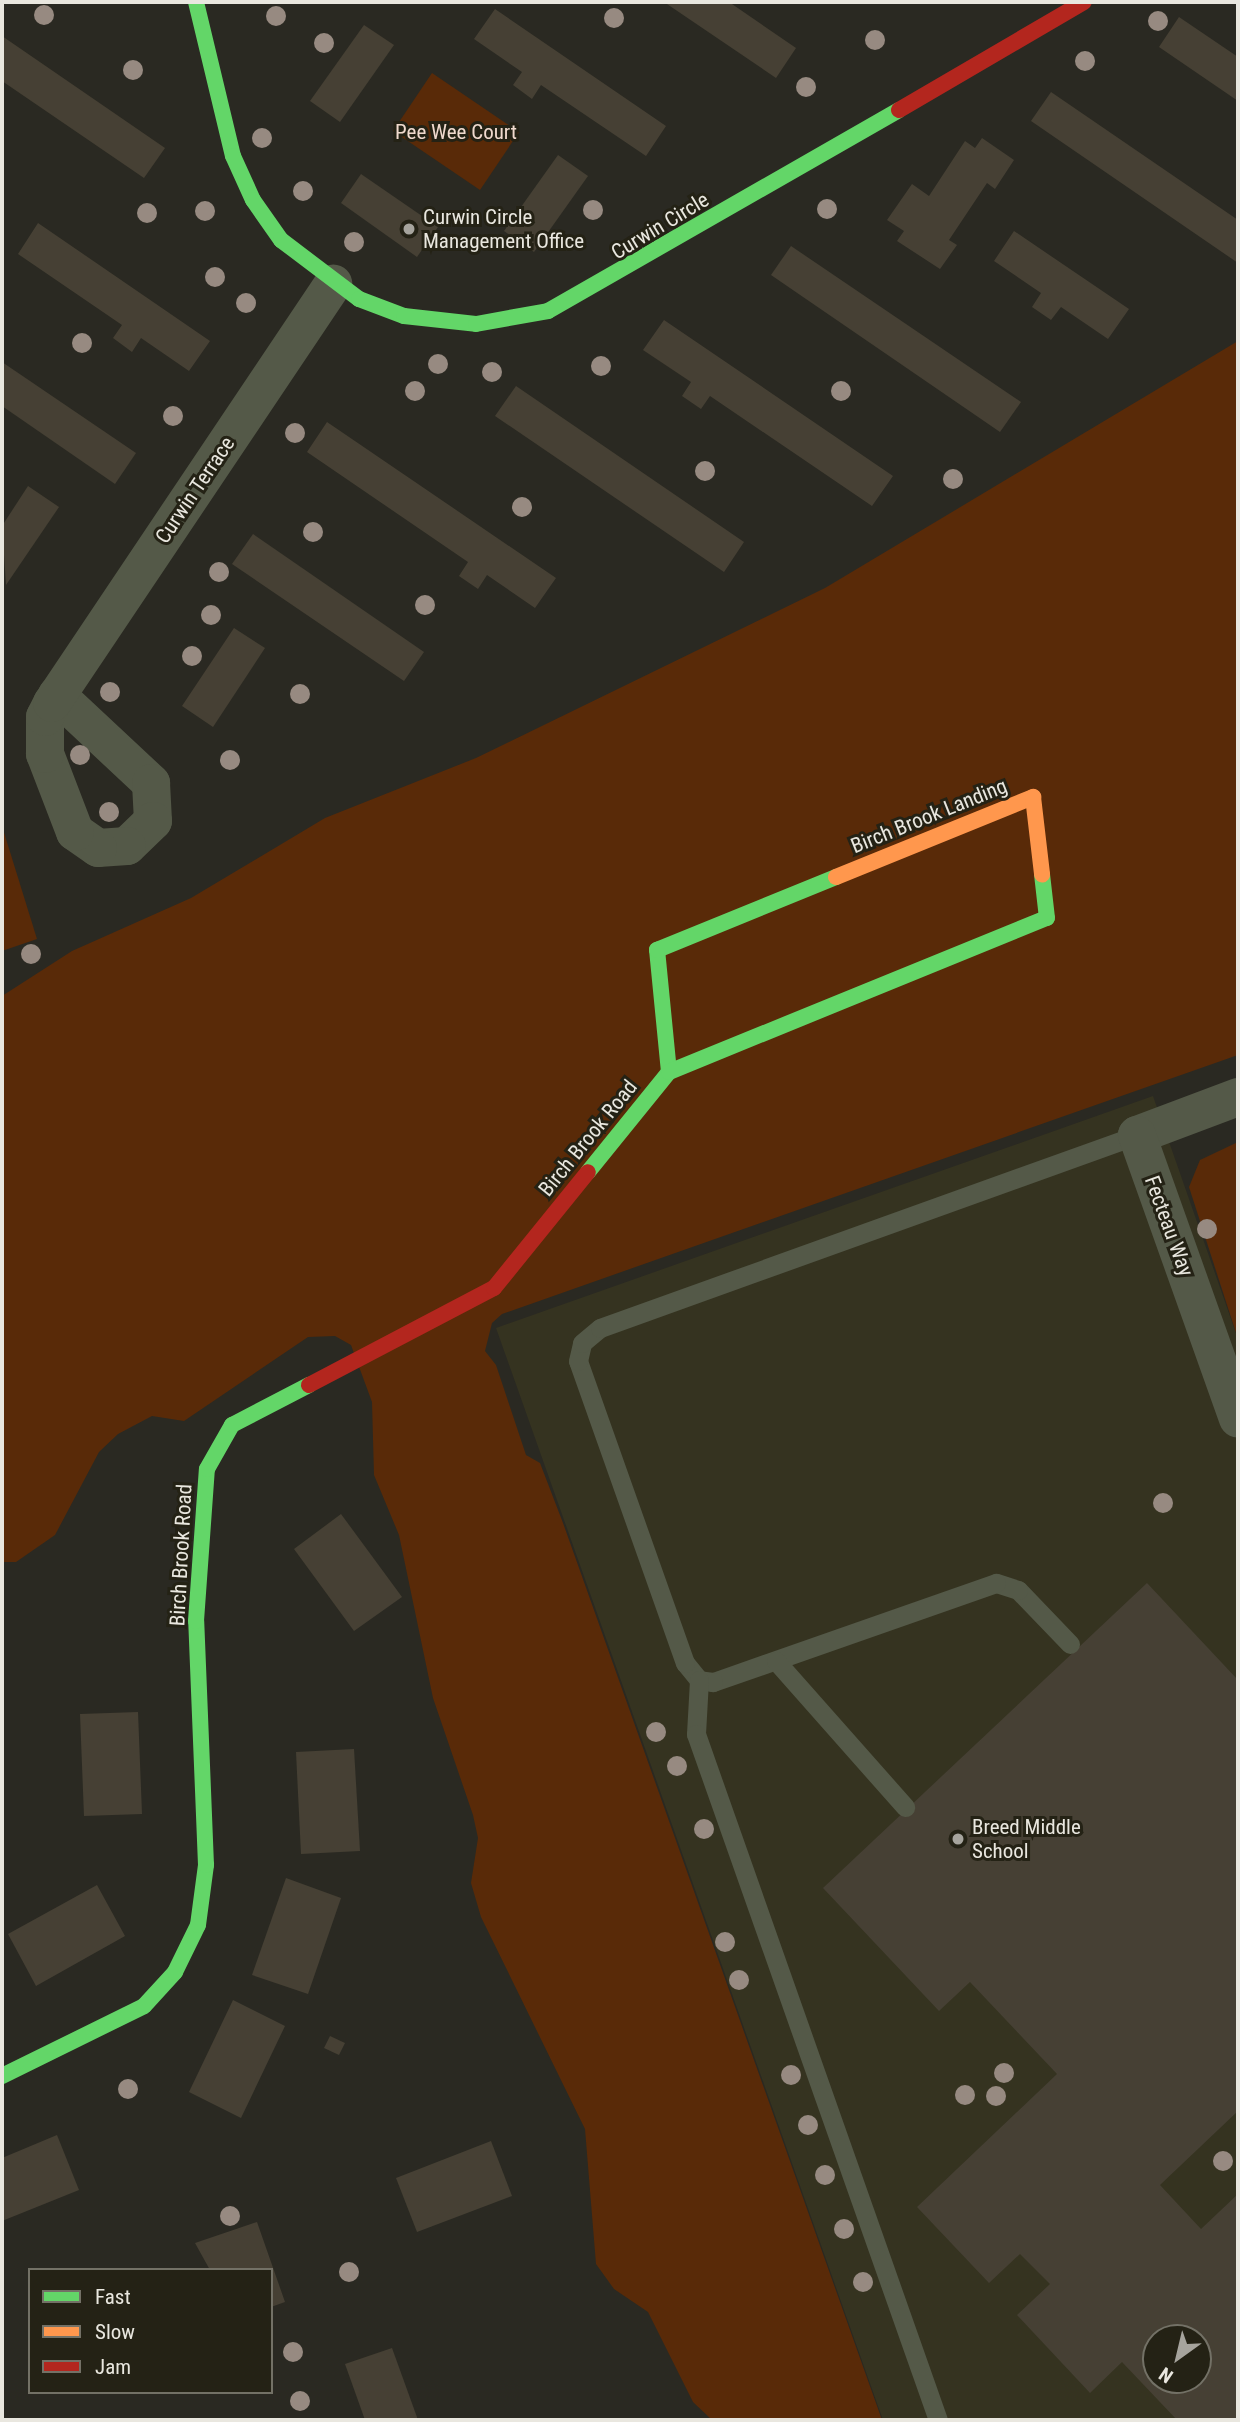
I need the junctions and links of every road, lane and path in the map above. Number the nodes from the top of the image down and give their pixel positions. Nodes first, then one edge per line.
1 (195, 2) edge
2 (1084, 2) edge
3 (332, 284) junction
4 (57, 695) dead end
5 (669, 1072) junction
6 (1238, 1097) edge
7 (1137, 1135) junction
8 (1238, 1419) edge
9 (1070, 1644) dead end
10 (776, 1661) junction
11 (699, 1680) junction
12 (905, 1807) dead end
13 (2, 2076) edge
14 (938, 2420) edge

1 - 3 street, Curwin Circle
2 - 3 street, Curwin Circle
3 - 4 street, Curwin Terrace
5 - 5 street, Birch Brook Landing
5 - 13 street, Birch Brook Road
6 - 7 street
7 - 8 street, Fecteau Way
7 - 11 lane
9 - 10 lane
10 - 11 lane
10 - 12 lane
11 - 14 lane

